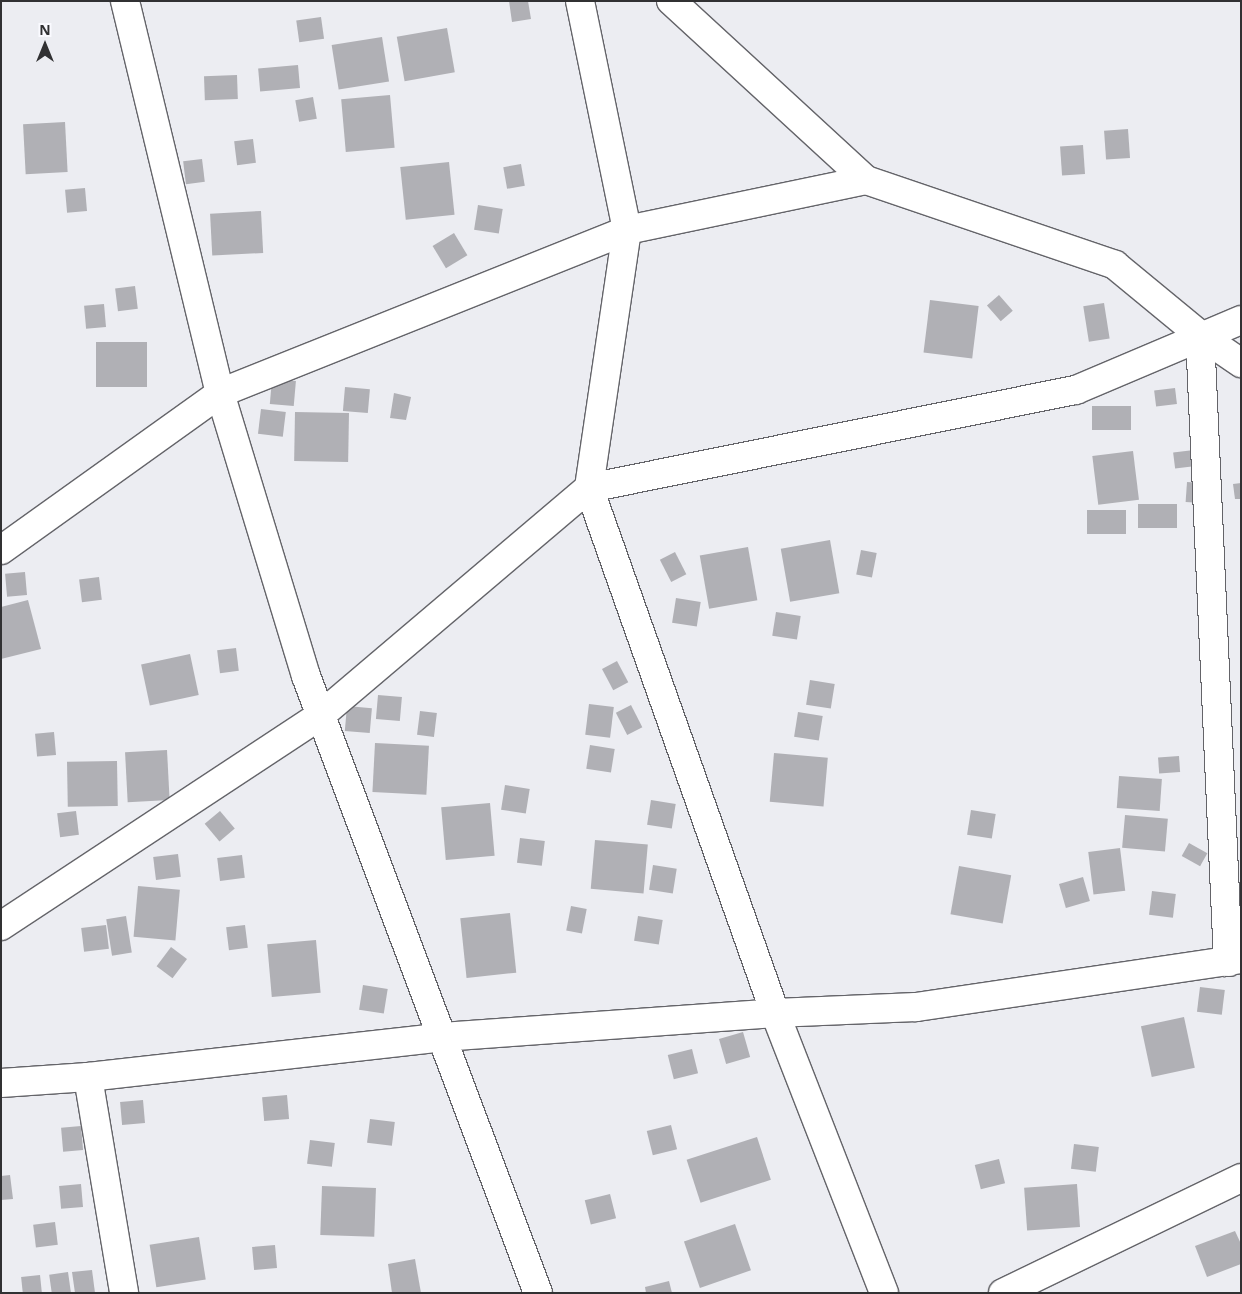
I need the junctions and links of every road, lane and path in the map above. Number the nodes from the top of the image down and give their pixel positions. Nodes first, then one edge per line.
1 (125, 1) edge
2 (580, 1) edge
3 (671, 1) edge
4 (866, 180) junction
5 (627, 230) junction
6 (1241, 320) edge
7 (1200, 335) junction
8 (1241, 363) edge
9 (220, 393) junction
10 (589, 488) junction
11 (1, 550) edge
12 (321, 715) junction
13 (1, 926) edge
14 (1235, 961) edge
15 (775, 1013) junction
16 (442, 1037) junction
17 (88, 1077) junction
18 (1, 1084) edge
19 (1241, 1178) edge
20 (124, 1293) edge
21 (538, 1293) edge
22 (884, 1293) edge
23 (1003, 1293) edge

1 - 9 street
2 - 5 street
3 - 4 street
4 - 5 street
4 - 7 street
5 - 9 street
5 - 10 street
6 - 7 street
7 - 8 street
7 - 10 street
7 - 14 street
9 - 11 street
9 - 12 street
10 - 12 street
10 - 15 street
12 - 13 street
12 - 16 street
14 - 15 street
15 - 16 street
15 - 22 street
16 - 17 street
16 - 21 street
17 - 18 street
17 - 20 street
19 - 23 street

